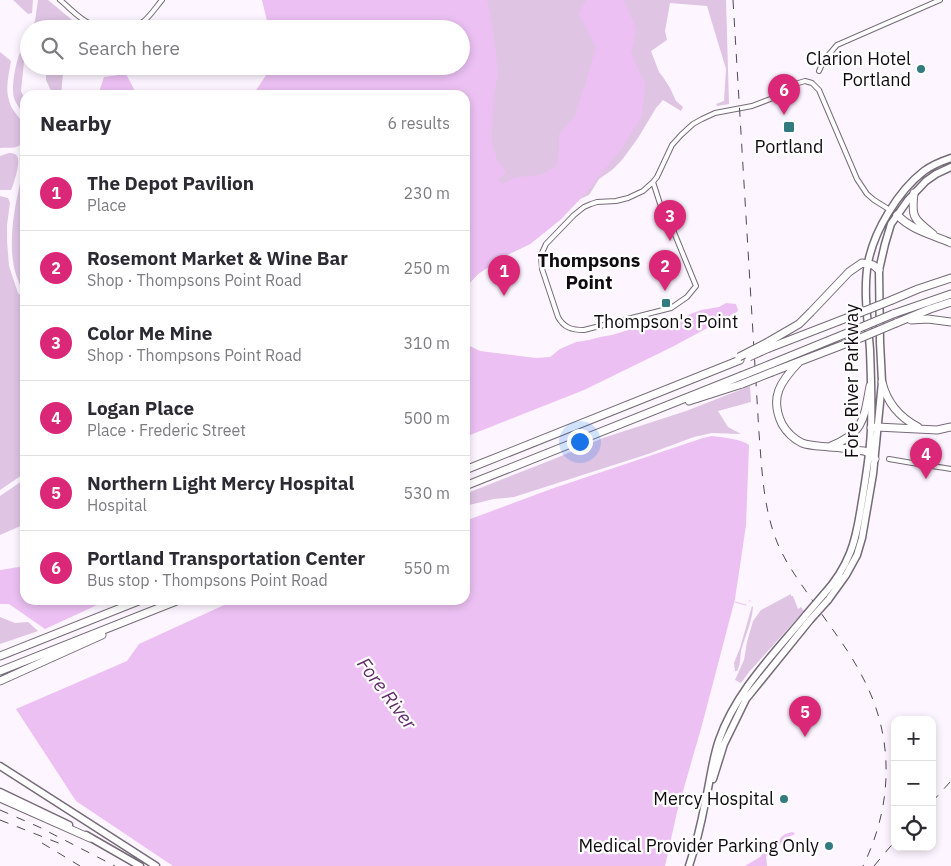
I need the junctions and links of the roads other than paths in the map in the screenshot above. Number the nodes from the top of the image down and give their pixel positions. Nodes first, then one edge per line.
1 (60, 0) edge
2 (162, 0) edge
3 (940, 0) edge
4 (84, 20) edge
5 (144, 20) edge
6 (819, 71) dead end
7 (951, 158) edge
8 (951, 166) edge
9 (653, 182) junction
10 (914, 193) junction
11 (890, 210) junction
12 (896, 215) junction
13 (935, 236) junction
14 (951, 243) edge
15 (868, 264) junction
16 (879, 270) junction
17 (951, 278) edge
18 (951, 294) edge
19 (951, 302) edge
20 (951, 322) edge
21 (896, 323) junction
22 (769, 345) junction
23 (800, 362) junction
24 (741, 380) junction
25 (882, 382) junction
26 (870, 386) junction
27 (874, 427) junction
28 (951, 427) edge
29 (920, 428) junction
30 (830, 446) junction
31 (872, 456) junction
32 (889, 459) dead end
33 (470, 468) edge
34 (951, 469) edge
35 (470, 484) edge
36 (128, 605) edge
37 (166, 605) edge
38 (128, 620) junction
39 (0, 656) edge
40 (0, 672) edge
41 (0, 681) edge
42 (0, 766) edge
43 (0, 792) edge
44 (0, 798) edge
45 (90, 838) junction
46 (140, 866) edge
47 (156, 866) edge
48 (689, 866) edge

1 - 4 street
2 - 5 street
3 - 6 street
7 - 11 main road, Fore River Parkway
8 - 10 main road, Fore River Parkway
9 - 9 street
9 - 11 street
10 - 12 main road, Fore River Parkway
10 - 13 highway
11 - 12 main road
11 - 15 main road, Fore River Parkway
12 - 13 highway
12 - 16 main road, Fore River Parkway
13 - 14 highway
15 - 16 highway
15 - 22 highway
15 - 26 main road, Fore River Parkway
16 - 25 main road, Fore River Parkway
17 - 22 highway, bridge
18 - 24 highway, bridge
19 - 21 highway
20 - 21 highway
21 - 23 highway, bridge
22 - 33 highway, bridge
23 - 24 highway, bridge
23 - 30 highway
24 - 35 highway
25 - 27 main road, Fore River Parkway
25 - 29 highway
26 - 27 main road, Fore River Parkway
26 - 30 highway
27 - 29 highway
27 - 31 main road, Fore River Parkway
28 - 29 highway
30 - 31 highway
31 - 48 main road, Fore River Parkway, bridge
32 - 34 street
36 - 39 highway
37 - 38 highway
38 - 40 highway
38 - 41 highway
42 - 47 main road
43 - 45 main road
44 - 45 highway
45 - 46 main road

